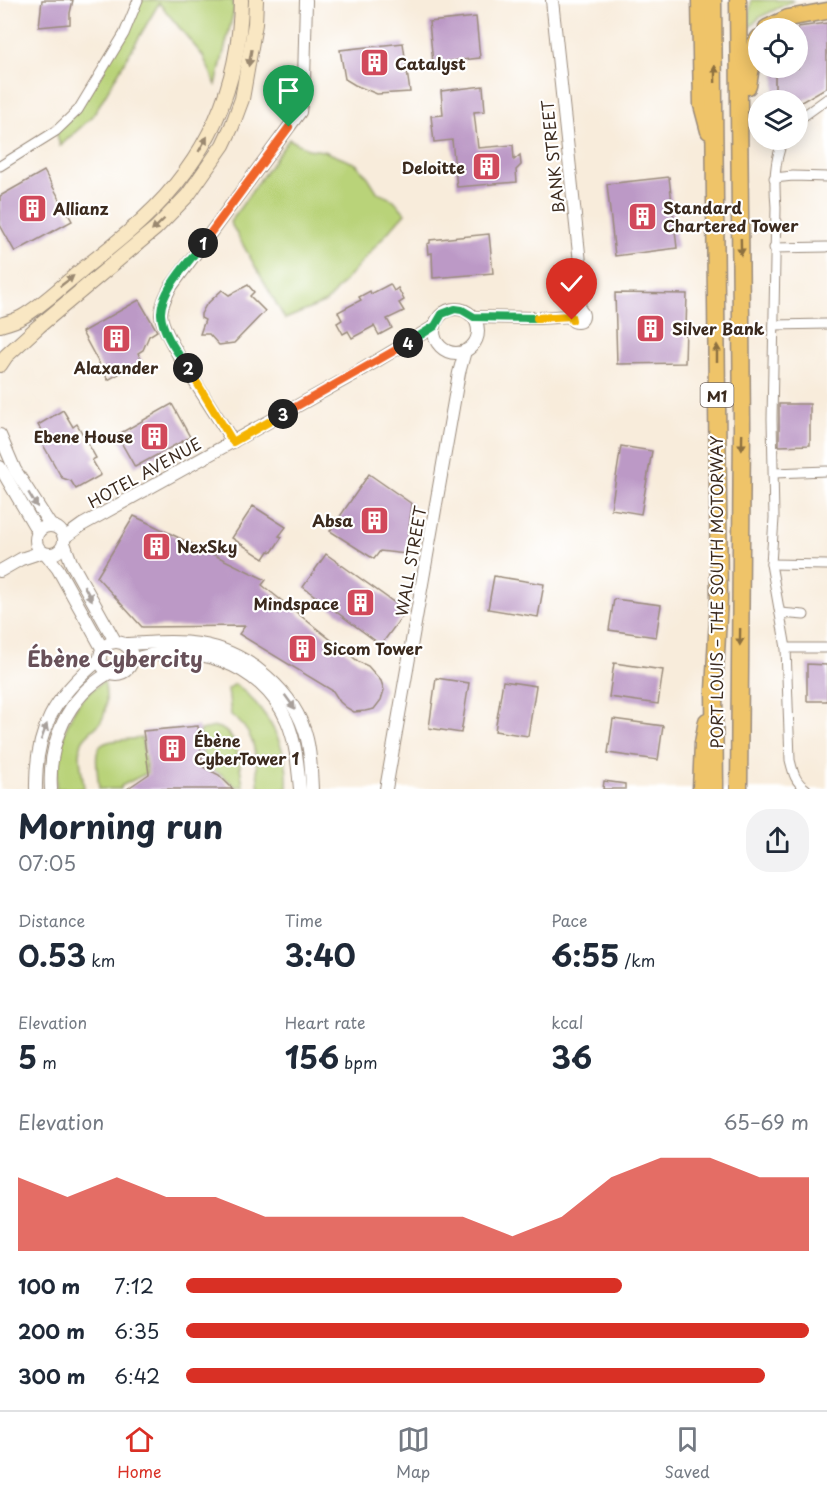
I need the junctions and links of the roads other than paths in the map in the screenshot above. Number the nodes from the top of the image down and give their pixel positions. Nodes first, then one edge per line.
1 (138, 0) edge
2 (242, 0) edge
3 (256, 0) edge
4 (306, 0) edge
5 (552, 0) edge
6 (700, 0) edge
7 (713, 0) edge
8 (738, 0) edge
9 (827, 11) edge
10 (788, 18) edge
11 (749, 78) edge
12 (827, 99) edge
13 (808, 113) edge
14 (778, 150) edge
15 (716, 155) junction
16 (0, 166) edge
17 (827, 177) edge
18 (774, 178) junction
19 (740, 188) junction
20 (827, 247) edge
21 (774, 248) junction
22 (474, 317) junction
23 (498, 317) junction
24 (827, 324) edge
25 (0, 325) edge
26 (774, 325) junction
27 (435, 326) junction
28 (478, 336) junction
29 (410, 342) junction
30 (440, 346) junction
31 (465, 351) junction
32 (452, 353) junction
33 (0, 365) edge
34 (459, 373) junction
35 (0, 435) edge
36 (233, 442) junction
37 (0, 467) edge
38 (827, 471) edge
39 (774, 473) junction
40 (60, 534) junction
41 (36, 536) junction
42 (44, 553) junction
43 (21, 559) junction
44 (771, 564) junction
45 (827, 565) edge
46 (0, 571) edge
47 (780, 613) junction
48 (804, 615) dead end
49 (120, 643) junction
50 (786, 648) junction
51 (827, 648) edge
52 (100, 654) junction
53 (132, 660) junction
54 (109, 673) junction
55 (714, 690) junction
56 (36, 789) edge
57 (51, 789) edge
58 (300, 789) edge
59 (312, 789) edge
60 (386, 789) edge
61 (701, 789) edge
62 (715, 789) edge
63 (739, 789) edge
64 (806, 789) edge

1 - 16 street
25 -> 2 main road
3 -> 33 main road
4 - 36 street
5 - 23 street, BANK STREET
6 - 15 highway
15 -> 7 highway, PORT LOUIS – THE SOUTH MOTORWAY / M1
8 - 19 highway, PORT LOUIS – THE SOUTH MOTORWAY / M1
9 - 10 highway
11 - 19 highway
12 - 13 street
14 - 18 street
55 -> 15 highway, PORT LOUIS – THE SOUTH MOTORWAY / M1
17 - 18 street
18 - 21 street
19 -> 63 highway, PORT LOUIS – THE SOUTH MOTORWAY / M1
20 - 21 street
21 - 26 street
22 - 23 street
22 - 27 street
22 - 28 street
23 - 28 street
24 - 26 street
26 - 39 street
27 - 29 street, HOTEL AVENUE
27 - 30 street
28 - 31 street
29 - 30 street
29 - 36 street, HOTEL AVENUE
30 - 32 street
31 - 32 street
31 - 34 street, WALL STREET
32 - 34 street, WALL STREET
34 - 60 street, WALL STREET
35 -> 40 street
36 - 40 street, HOTEL AVENUE
37 - 41 street
38 - 39 street
39 - 44 street
40 - 41 street
40 - 42 street
40 -> 49 street
41 - 42 street
41 - 43 street
42 - 43 street
42 - 52 street
43 - 46 street
44 - 45 street
44 - 47 street
47 - 48 street
47 - 50 street
49 - 52 street
49 - 53 street
49 -> 59 street
50 - 51 street
50 - 64 street
52 - 54 street
56 -> 52 street
53 - 54 street
53 - 58 street
54 - 57 street
55 - 61 highway
55 - 62 highway, PORT LOUIS – THE SOUTH MOTORWAY / M1

